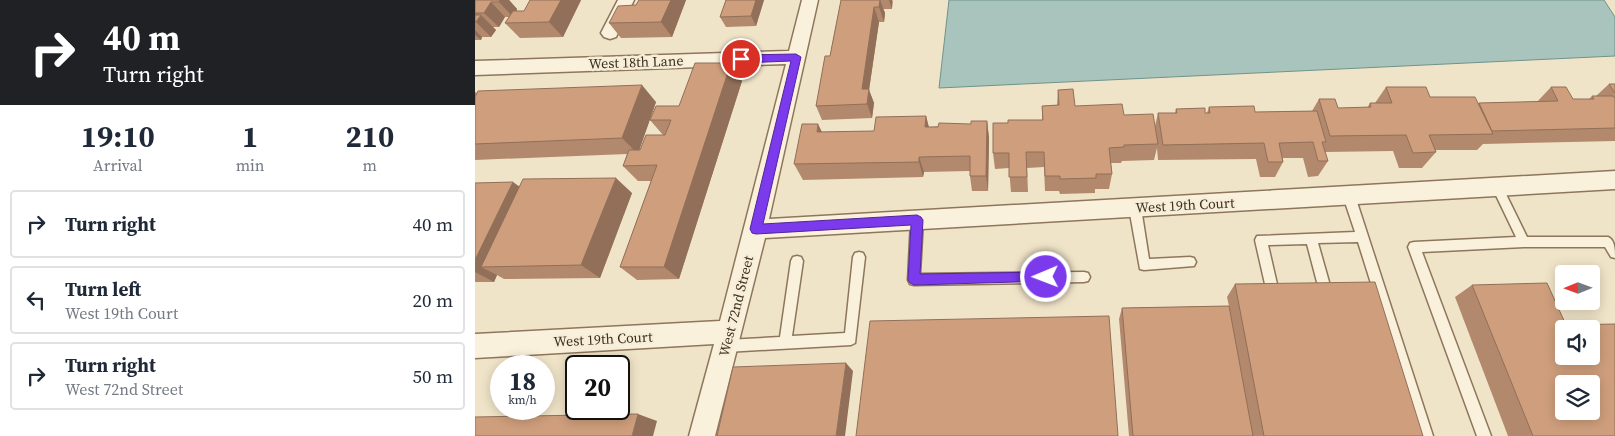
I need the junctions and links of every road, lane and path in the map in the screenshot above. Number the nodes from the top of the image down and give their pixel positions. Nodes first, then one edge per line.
1 (625, 0) edge
2 (810, 0) edge
3 (610, 33) edge
4 (796, 57) junction
5 (475, 68) edge
6 (1615, 180) edge
7 (1497, 187) junction
8 (1349, 196) junction
9 (1135, 208) junction
10 (917, 220) junction
11 (756, 229) junction
12 (1362, 236) junction
13 (1311, 238) junction
14 (1524, 242) junction
15 (1615, 254) edge
16 (859, 257) dead end
17 (797, 261) dead end
18 (1190, 262) dead end
19 (1084, 277) dead end
20 (1323, 282) edge
21 (1271, 284) edge
22 (728, 339) junction
23 (785, 343) junction
24 (475, 346) edge
25 (702, 436) edge
26 (1425, 436) edge
27 (1484, 436) edge

1 - 3 street
2 - 4 street, West 72nd Street
4 - 5 street, West 18th Lane
4 - 11 street, West 72nd Street
6 - 7 street, West 19th Court
7 - 8 street, West 19th Court
7 - 14 lane
8 - 9 street, West 19th Court
8 - 12 lane
9 - 10 street, West 19th Court
9 - 18 lane
10 - 11 street, West 19th Court
10 - 19 lane
11 - 22 street, West 72nd Street
12 - 13 lane
12 - 26 lane
13 - 20 lane
13 - 21 lane
14 - 15 lane
14 - 27 lane
16 - 23 lane
17 - 23 lane
22 - 23 lane
22 - 24 street, West 19th Court
22 - 25 street, West 72nd Street

